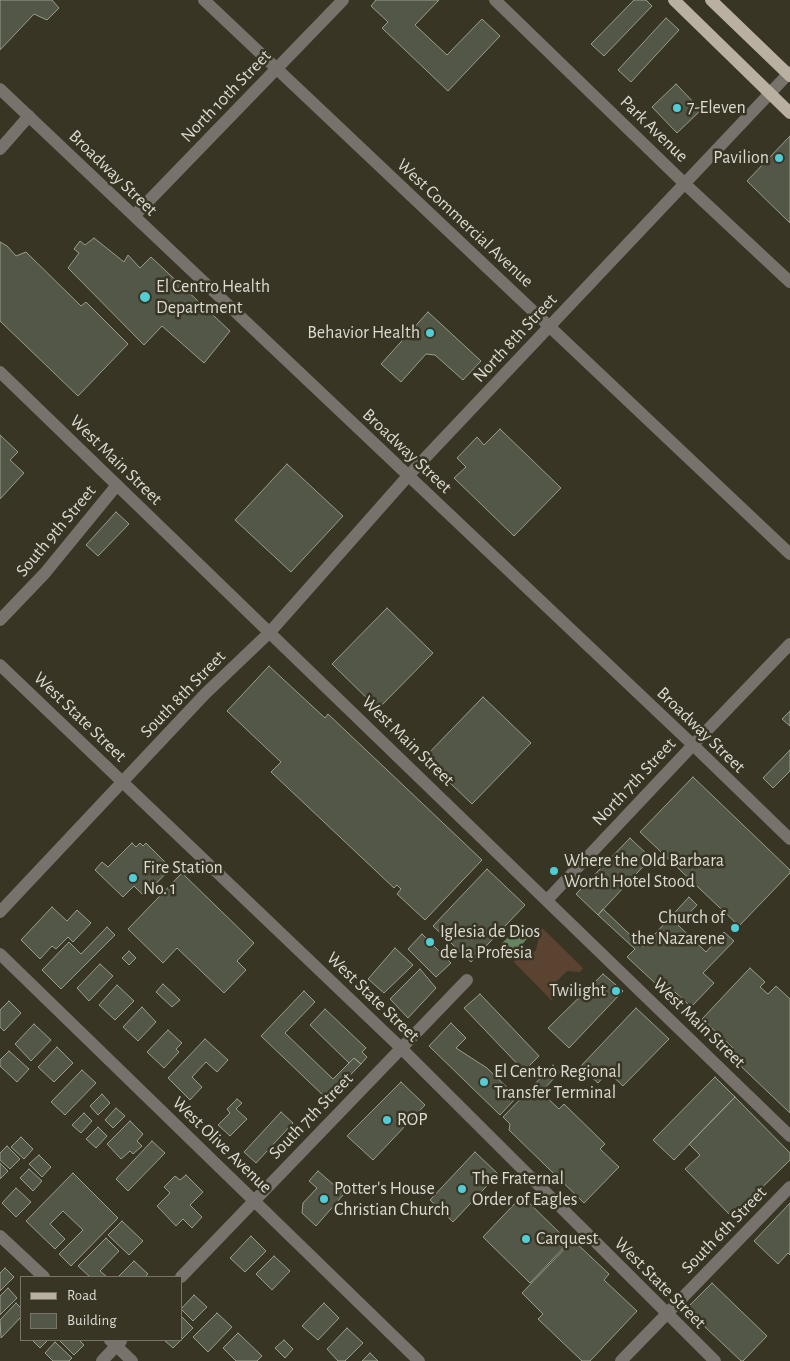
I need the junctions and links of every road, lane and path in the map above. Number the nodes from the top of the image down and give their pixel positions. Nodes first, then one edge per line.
1 (204, 0) edge
2 (343, 0) edge
3 (495, 0) edge
4 (674, 0) edge
5 (711, 0) edge
6 (276, 69) junction
7 (789, 74) edge
8 (0, 89) edge
9 (770, 94) junction
10 (790, 113) edge
11 (29, 116) junction
12 (0, 149) edge
13 (685, 184) junction
14 (134, 216) junction
15 (790, 282) edge
16 (550, 328) junction
17 (0, 372) edge
18 (408, 476) junction
19 (117, 485) junction
20 (790, 554) edge
21 (0, 620) edge
22 (270, 632) junction
23 (790, 644) edge
24 (0, 665) edge
25 (692, 745) junction
26 (122, 782) junction
27 (790, 840) edge
28 (546, 900) junction
29 (0, 912) edge
30 (0, 954) edge
31 (467, 980) dead end
32 (400, 1047) junction
33 (790, 1136) edge
34 (790, 1187) edge
35 (254, 1201) junction
36 (0, 1236) edge
37 (43, 1276) edge
38 (182, 1276) edge
39 (666, 1314) junction
40 (116, 1342) edge
41 (102, 1361) edge
42 (132, 1361) edge
43 (419, 1361) edge
44 (621, 1361) edge
45 (715, 1361) edge

1 - 6 street, West Commercial Avenue
2 - 6 street, North 10th Street
3 - 13 street, Park Avenue
4 - 9 main road
5 - 7 main road
6 - 14 street, North 10th Street
6 - 16 street, West Commercial Avenue
7 - 9 street, North 8th Street
8 - 11 street, Broadway Street
9 - 10 main road
9 - 13 street, North 8th Street
11 - 12 street
11 - 14 street, Broadway Street
13 - 15 street, Park Avenue
13 - 16 street, North 8th Street
14 - 18 street, Broadway Street
16 - 18 street, North 8th Street
16 - 20 street, West Commercial Avenue
17 - 19 street, West Main Street
18 - 22 street, North 8th Street
18 - 25 street, Broadway Street
19 - 21 street, South 9th Street
19 - 22 street, West Main Street
22 - 26 street, South 8th Street
22 - 28 street, West Main Street
23 - 25 street, North 7th Street
24 - 26 street, West State Street
25 - 27 street, Broadway Street
25 - 28 street, North 7th Street
26 - 29 street, South 8th Street
26 - 32 street, West State Street
28 - 33 street, West Main Street
30 - 35 street, West Olive Avenue
31 - 32 street, South 7th Street
32 - 35 street, South 7th Street
32 - 39 street, West State Street
34 - 39 street, South 6th Street
35 - 38 street, South 7th Street
35 - 43 street, West Olive Avenue
36 - 37 street
39 - 44 street, South 6th Street
39 - 45 street, West State Street
40 - 41 street
40 - 42 street

